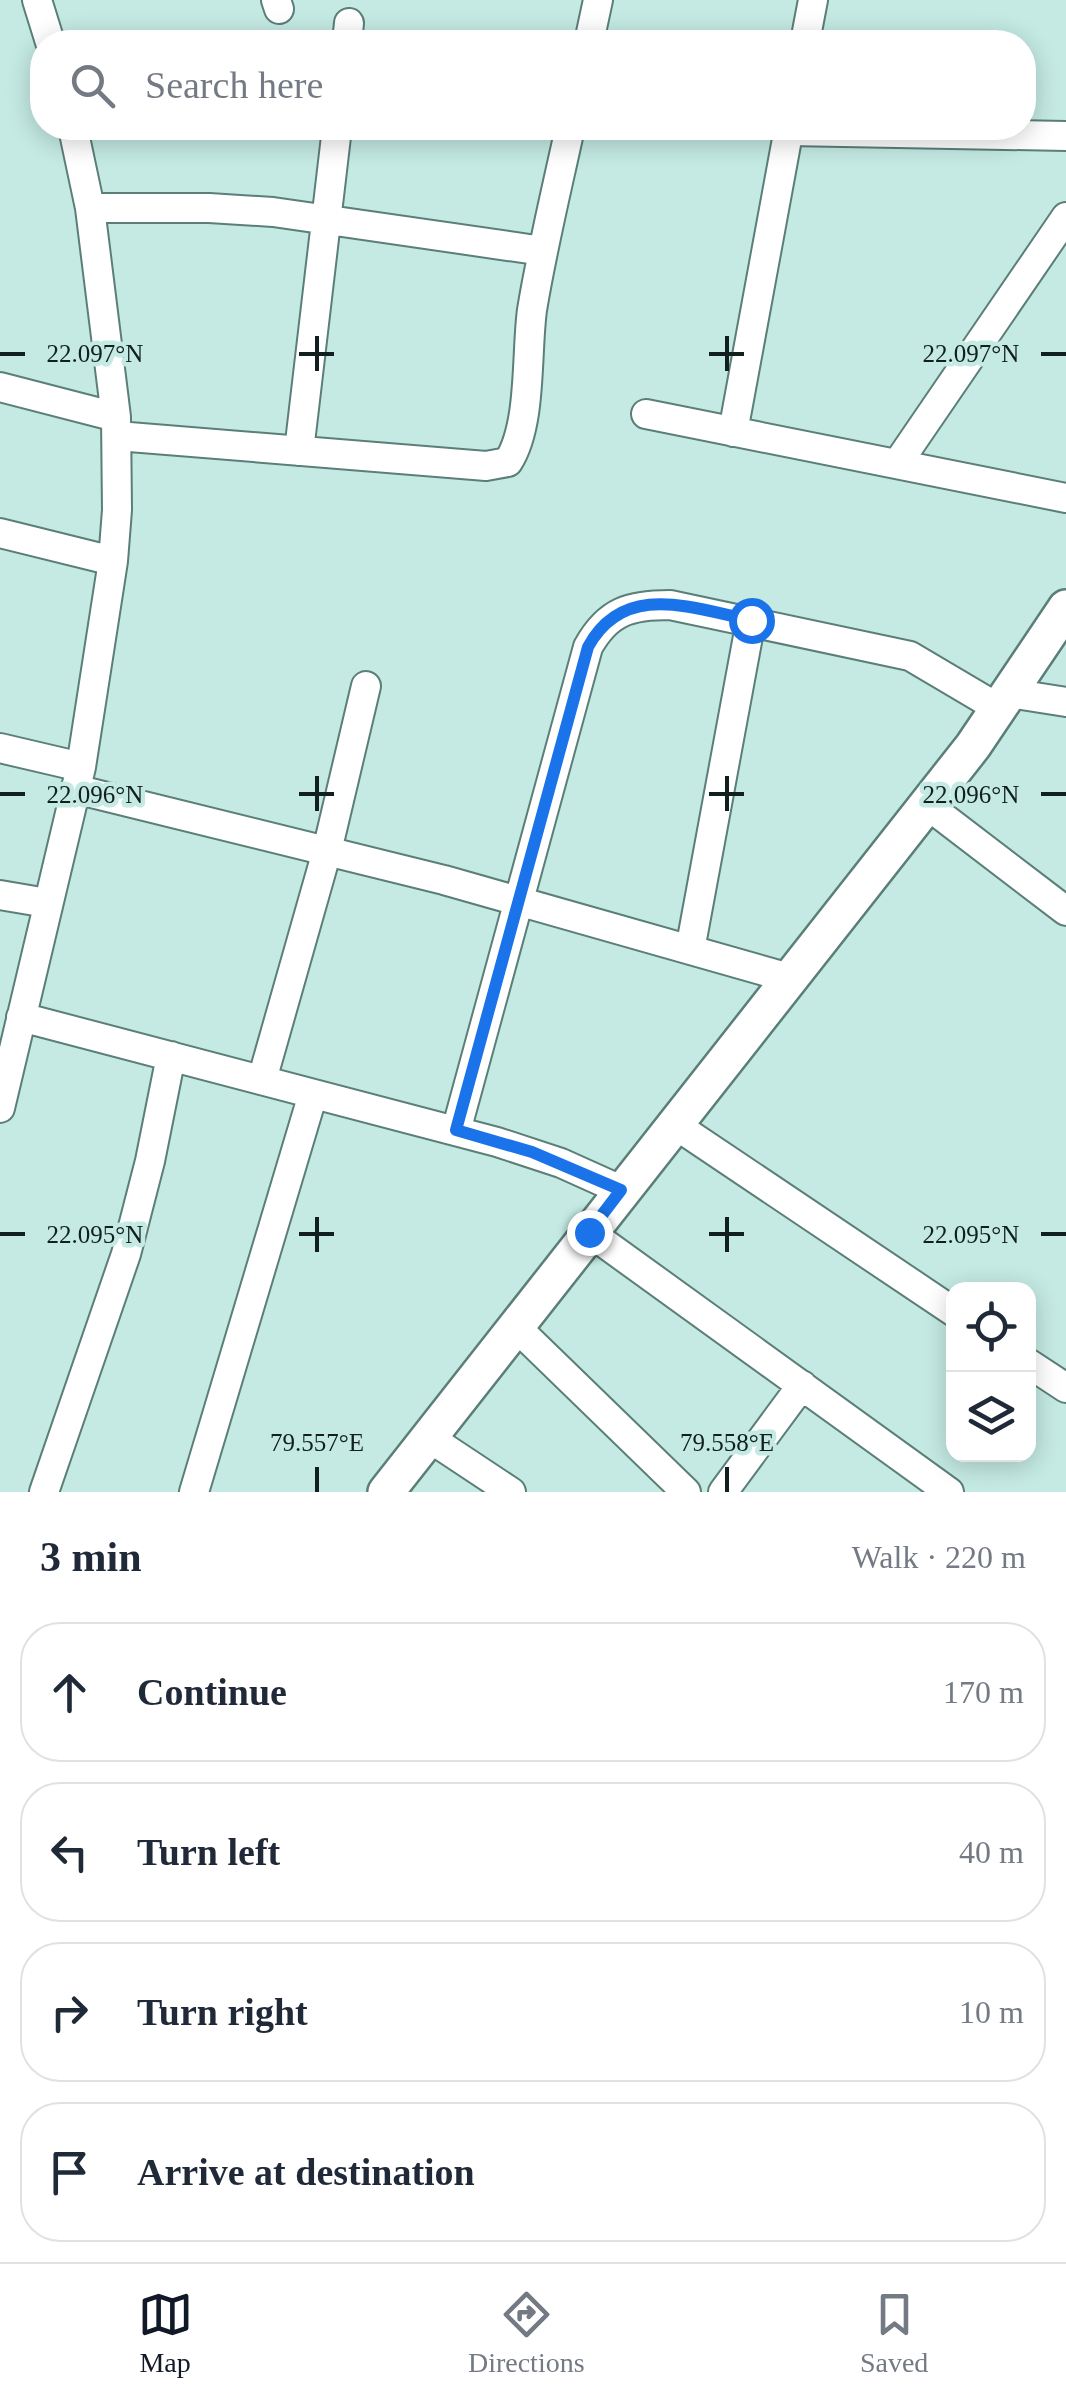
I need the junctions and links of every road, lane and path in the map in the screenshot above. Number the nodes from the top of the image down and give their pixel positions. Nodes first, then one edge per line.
1 (37, 0) edge
2 (598, 0) edge
3 (812, 0) edge
4 (46, 30) edge
5 (592, 30) edge
6 (807, 30) edge
7 (1036, 135) edge
8 (1066, 136) edge
9 (76, 140) edge
10 (336, 140) edge
11 (567, 140) edge
12 (787, 140) edge
13 (90, 208) junction
14 (1066, 217) edge
15 (327, 218) junction
16 (543, 251) junction
17 (0, 386) edge
18 (646, 414) dead end
19 (116, 426) junction
20 (733, 432) junction
21 (299, 450) junction
22 (897, 464) junction
23 (1066, 498) edge
24 (0, 533) edge
25 (113, 562) junction
26 (1065, 610) edge
27 (751, 620) junction
28 (366, 686) dead end
29 (1003, 701) junction
30 (1066, 702) edge
31 (0, 748) edge
32 (78, 778) junction
33 (926, 804) junction
34 (327, 851) junction
35 (0, 894) edge
36 (520, 901) junction
37 (47, 904) junction
38 (1066, 912) edge
39 (690, 950) junction
40 (789, 978) junction
41 (21, 1017) junction
42 (6, 1049) edge
43 (171, 1056) junction
44 (262, 1080) junction
45 (313, 1094) junction
46 (0, 1108) edge
47 (674, 1124) junction
48 (456, 1130) junction
49 (621, 1190) junction
50 (589, 1232) junction
51 (946, 1307) edge
52 (515, 1326) junction
53 (1036, 1367) edge
54 (802, 1386) junction
55 (1066, 1388) edge
56 (428, 1438) junction
57 (44, 1492) edge
58 (194, 1492) edge
59 (386, 1492) edge
60 (511, 1492) edge
61 (686, 1492) edge
62 (723, 1492) edge
63 (948, 1492) edge

1 - 4 street
2 - 5 street
3 - 6 street
7 - 8 street
9 - 13 street
10 - 15 street
11 - 16 street
12 - 20 street
13 - 15 street
13 - 19 street
14 - 22 street
15 - 16 street
15 - 21 street
16 - 21 street
17 - 19 street
18 - 20 street
19 - 21 street
19 - 25 street
20 - 22 street
22 - 23 street
24 - 25 street
25 - 32 street
26 - 29 street
27 - 29 street
27 - 36 street
27 - 39 street
28 - 34 street
29 - 30 street
29 - 33 street
31 - 32 street
32 - 34 street
32 - 37 street
33 - 38 street
33 - 40 street
34 - 36 street
34 - 44 street
35 - 37 street
36 - 39 street
36 - 48 street
37 - 41 street
39 - 40 street
40 - 47 street
41 - 42 street
41 - 43 street
42 - 46 street
43 - 44 street
43 - 57 street
44 - 45 street
45 - 48 street
45 - 58 street
47 - 49 street
47 - 51 street
48 - 49 street
49 - 50 street
50 - 52 street
50 - 54 street
52 - 56 street
52 - 61 street
53 - 55 street
54 - 62 street
54 - 63 street
56 - 59 street
56 - 60 street

